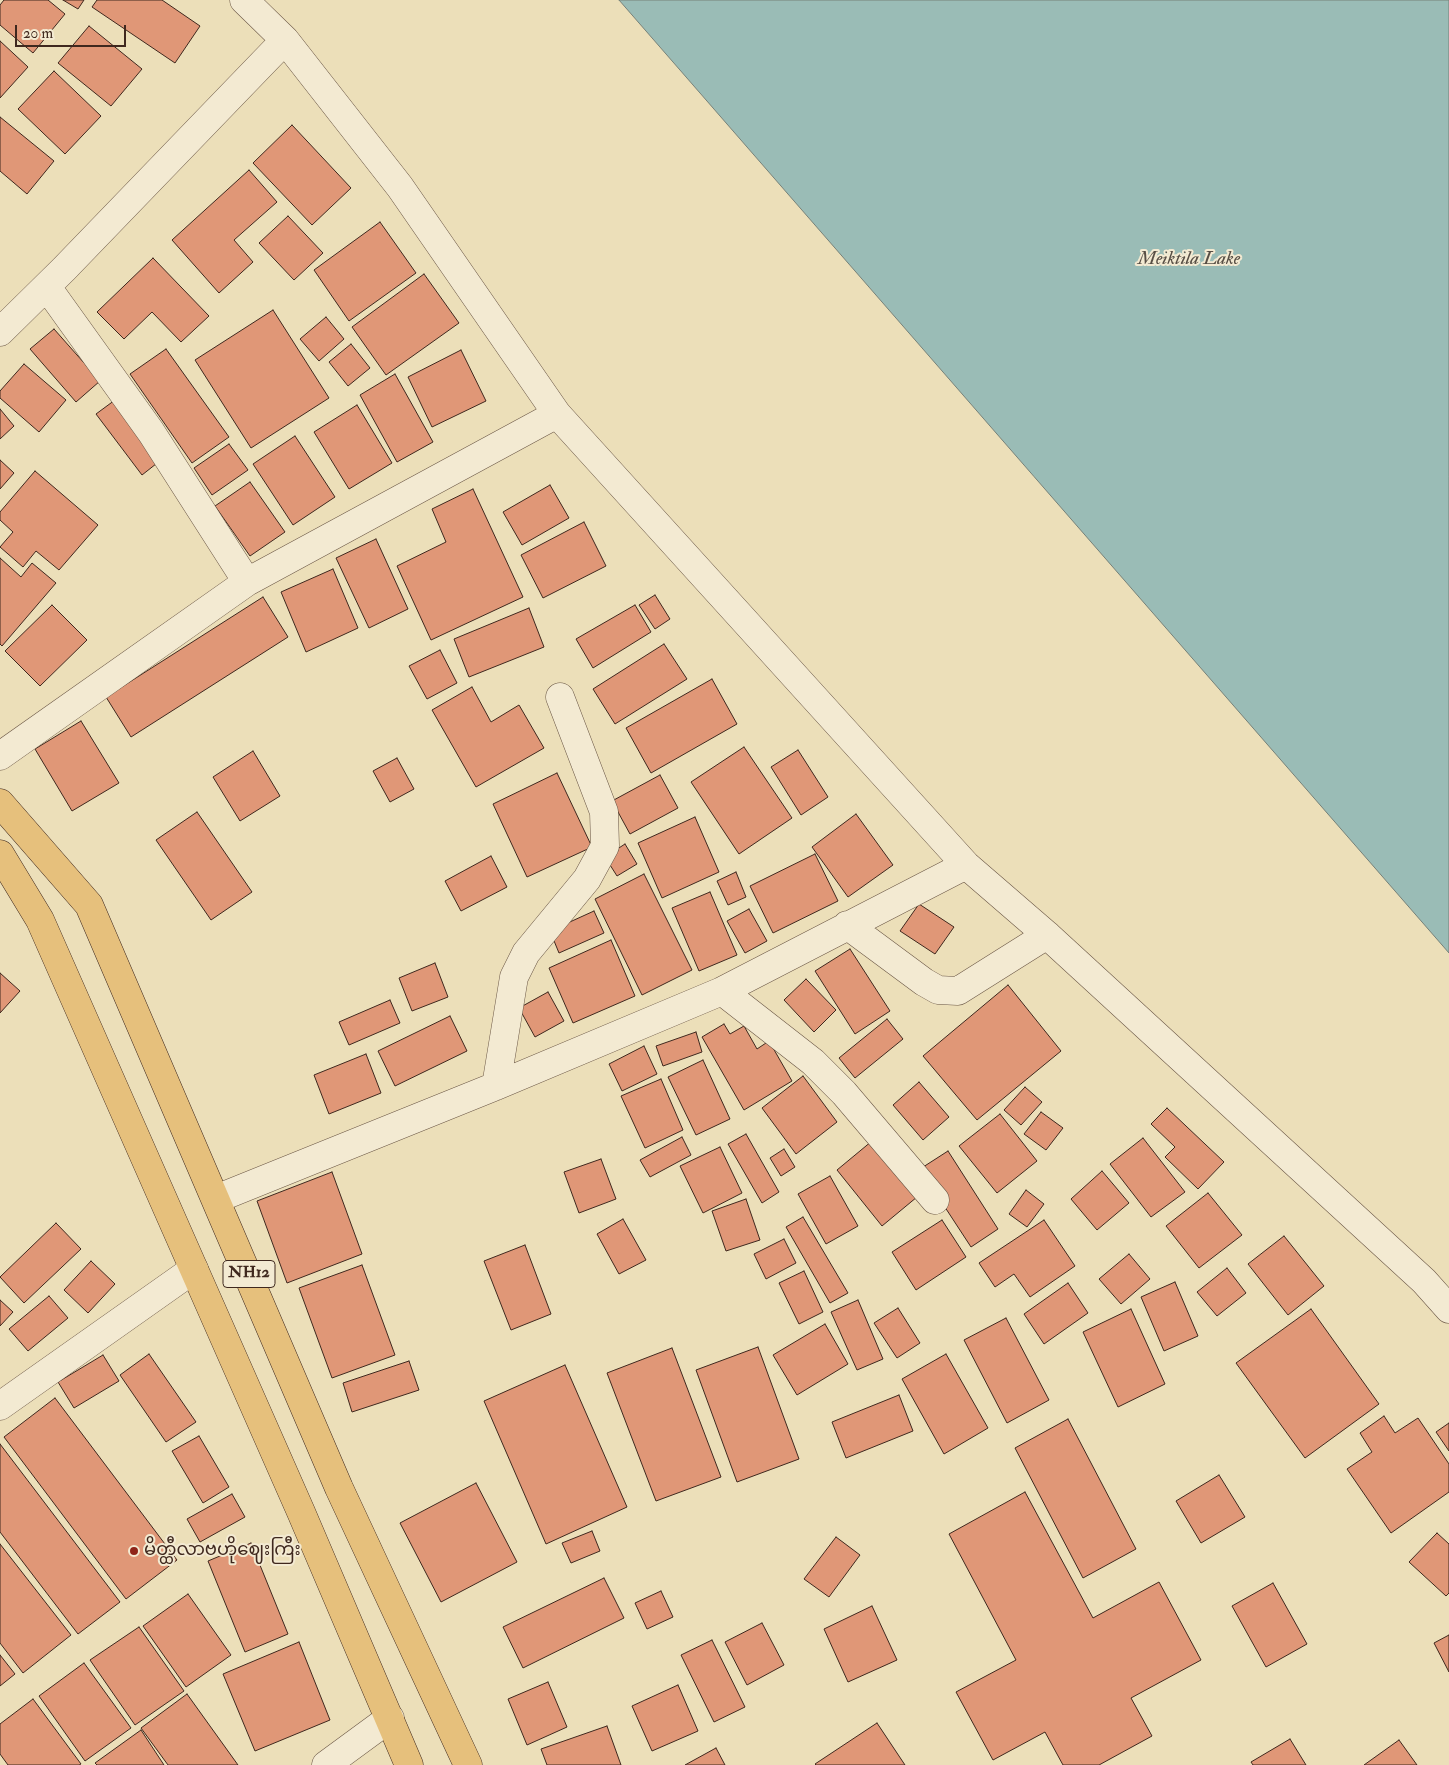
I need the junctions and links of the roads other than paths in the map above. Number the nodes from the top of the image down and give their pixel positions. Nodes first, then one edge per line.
1 (244, 0) edge
2 (285, 40) junction
3 (47, 286) junction
4 (0, 332) edge
5 (557, 414) junction
6 (247, 582) junction
7 (560, 697) dead end
8 (0, 756) edge
9 (0, 804) edge
10 (0, 854) edge
11 (966, 865) junction
12 (847, 925) junction
13 (1047, 935) junction
14 (722, 991) junction
15 (496, 1086) junction
16 (216, 1198) junction
17 (935, 1200) dead end
18 (194, 1270) junction
19 (1449, 1309) edge
20 (0, 1406) edge
21 (390, 1718) junction
22 (326, 1765) edge
23 (409, 1765) edge
24 (468, 1765) edge

1 - 2 street
2 - 3 street
2 - 5 street
3 - 4 street
3 - 6 street
5 - 6 street
5 - 11 street
6 - 8 street
7 - 15 street
9 - 16 highway, NH12
10 - 18 highway, NH12
11 - 12 street
11 - 13 street
12 - 13 street
12 - 14 street
13 - 19 street
14 - 15 street
14 - 17 street
15 - 16 street
16 - 24 highway, NH12
18 - 20 street
18 - 21 highway, NH12
21 - 22 street
21 - 23 highway, NH12

